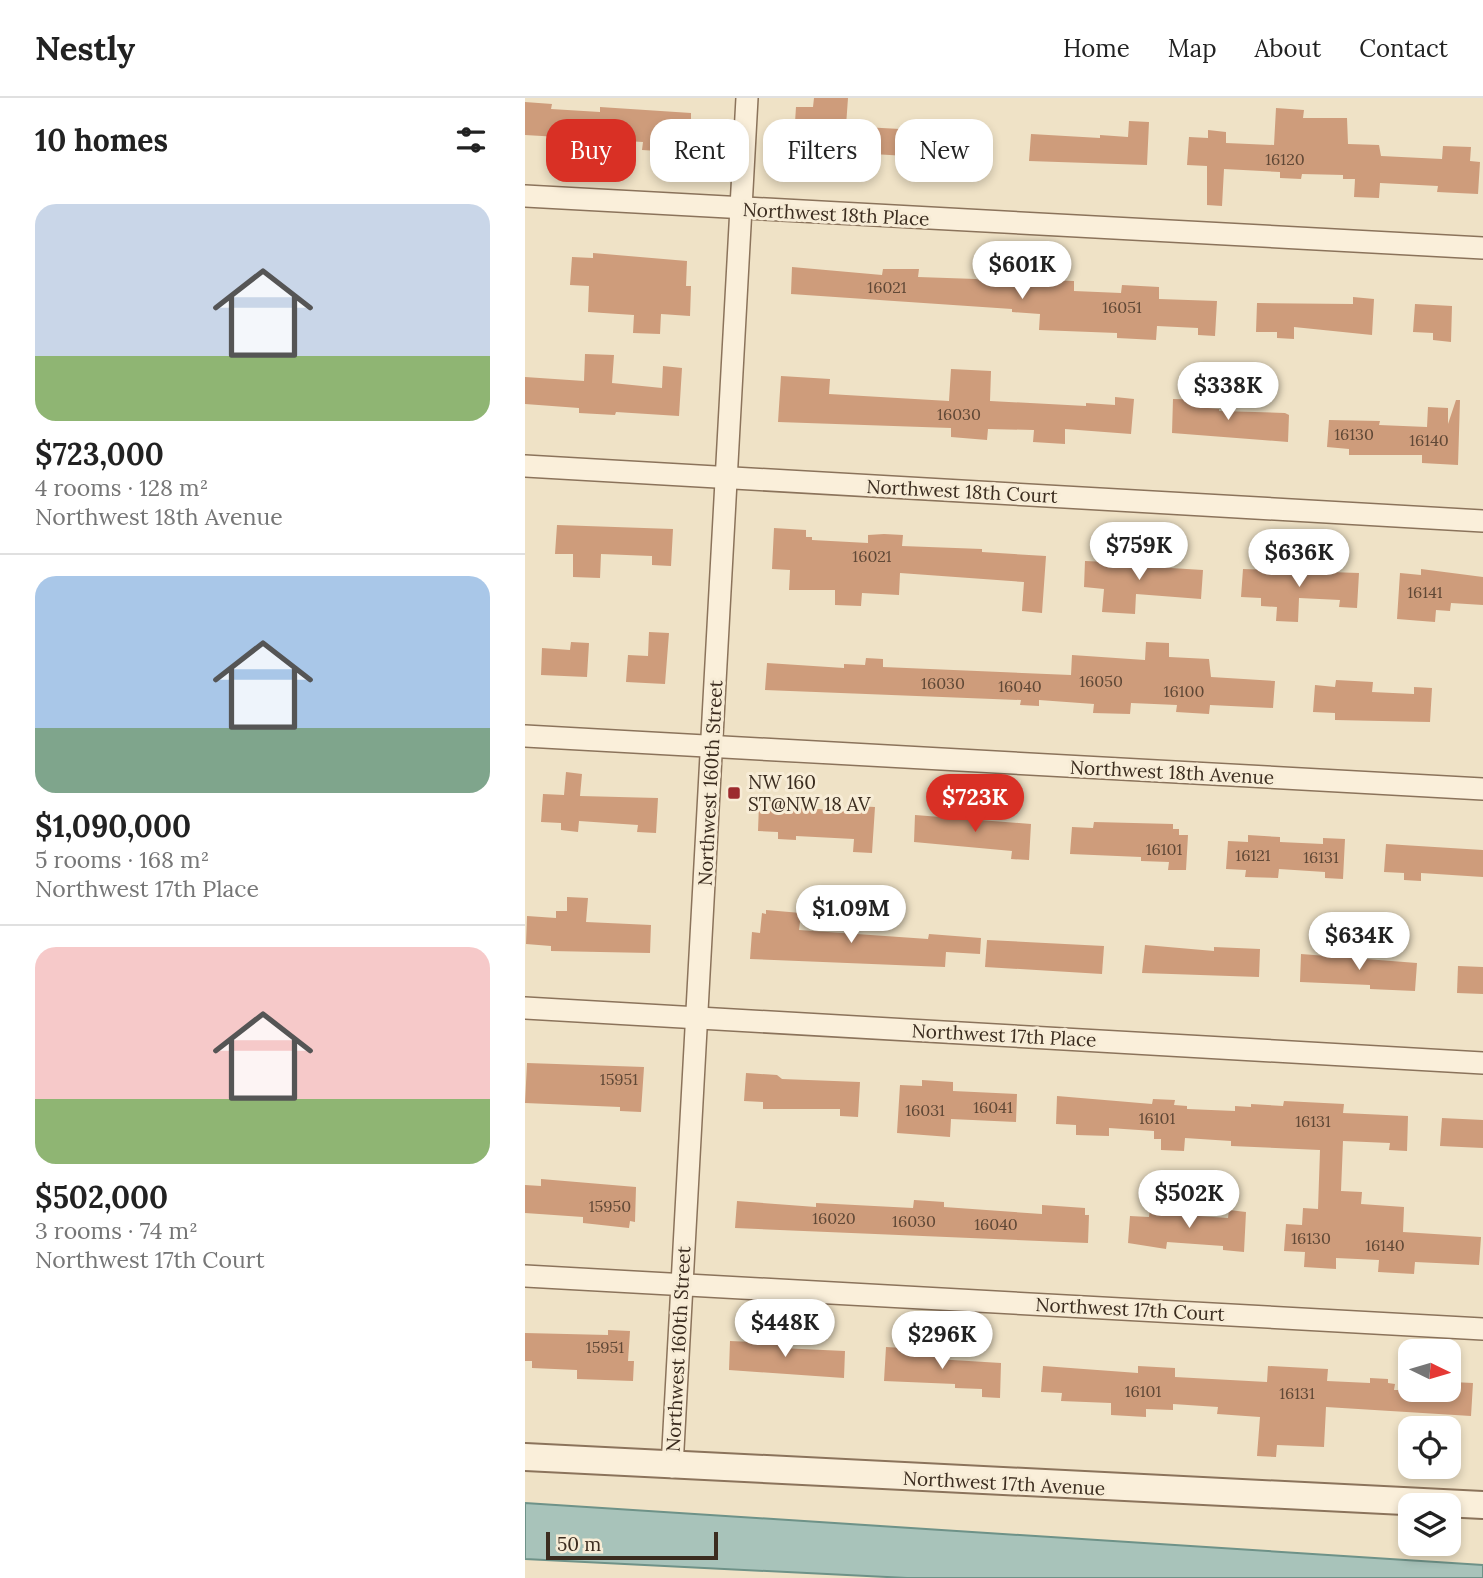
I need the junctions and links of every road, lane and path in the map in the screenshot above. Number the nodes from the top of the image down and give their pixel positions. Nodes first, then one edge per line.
1 (747, 98) edge
2 (525, 196) edge
3 (741, 208) junction
4 (1483, 248) edge
5 (525, 466) edge
6 (726, 477) junction
7 (1483, 521) edge
8 (525, 736) edge
9 (712, 746) junction
10 (1483, 789) edge
11 (525, 1008) edge
12 (697, 1017) junction
13 (1483, 1063) edge
14 (525, 1276) edge
15 (682, 1283) junction
16 (1483, 1329) edge
17 (525, 1457) edge
18 (672, 1467) junction
19 (1483, 1505) edge

1 - 3 street, Northwest 160th Street
2 - 3 street, Northwest 18th Place
3 - 4 street, Northwest 18th Place
3 - 6 street, Northwest 160th Street
5 - 6 street, Northwest 18th Court
6 - 7 street, Northwest 18th Court
6 - 9 street, Northwest 160th Street
8 - 9 street, Northwest 18th Avenue
9 - 10 street, Northwest 18th Avenue
9 - 12 street, Northwest 160th Street
11 - 12 street, Northwest 17th Place
12 - 13 street, Northwest 17th Place
12 - 15 street, Northwest 160th Street
14 - 15 street, Northwest 17th Court
15 - 16 street, Northwest 17th Court
15 - 18 street, Northwest 160th Street
17 - 18 street, Northwest 17th Avenue
18 - 19 street, Northwest 17th Avenue

